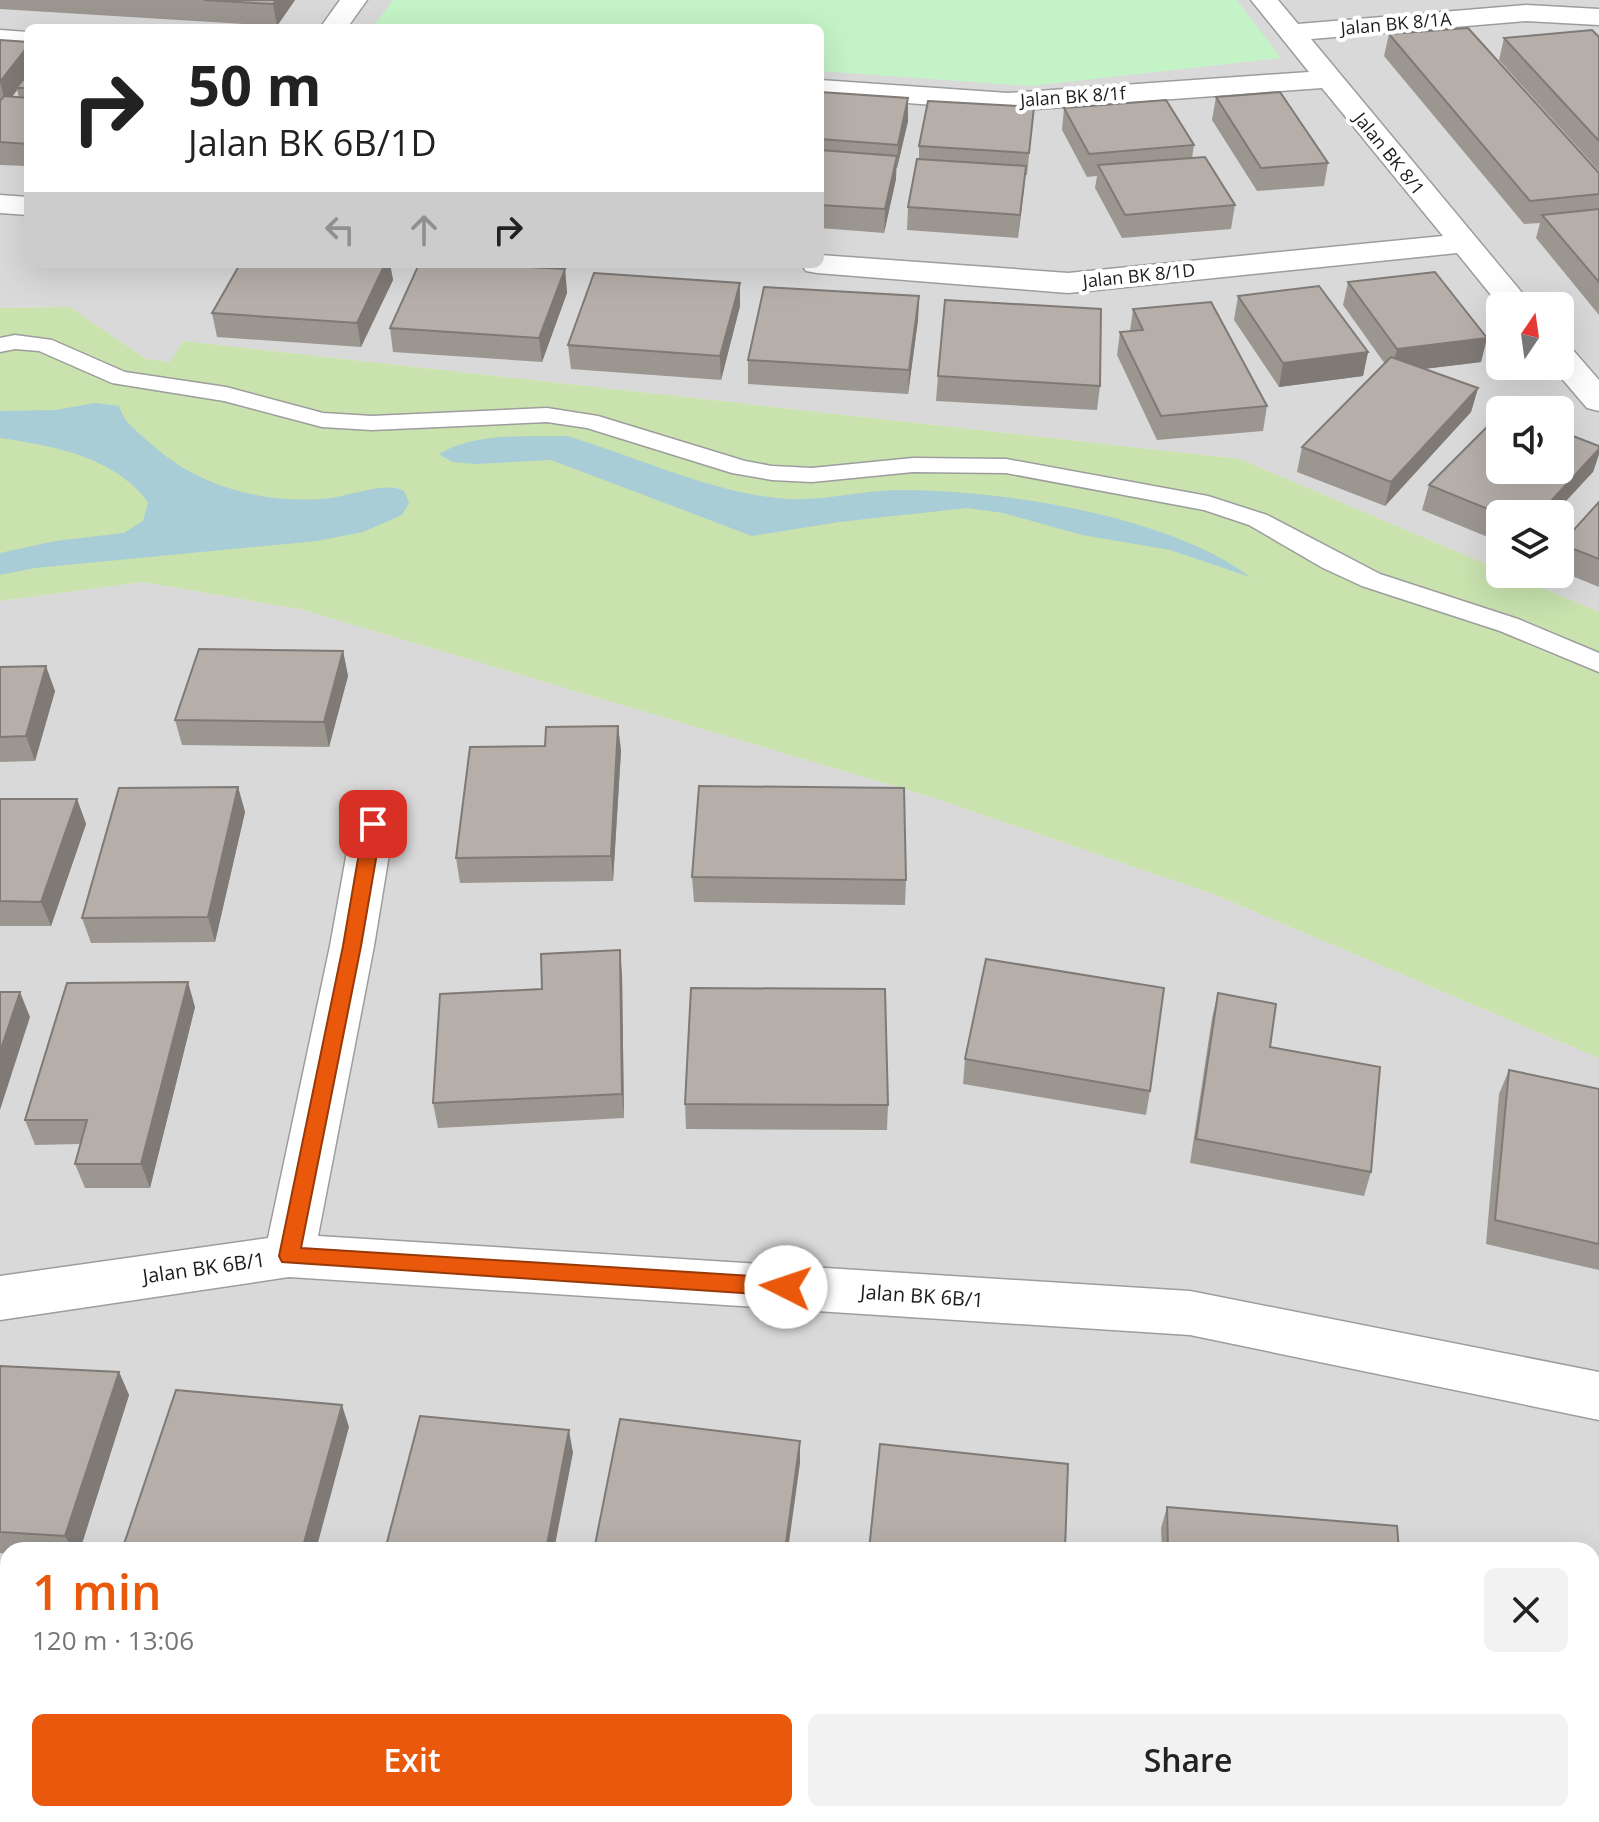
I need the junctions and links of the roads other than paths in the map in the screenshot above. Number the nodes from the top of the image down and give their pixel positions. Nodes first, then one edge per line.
1 (354, 0) edge
2 (1264, 0) edge
3 (1599, 17) edge
4 (336, 24) edge
5 (1290, 33) junction
6 (0, 38) edge
7 (24, 40) edge
8 (1327, 79) junction
9 (824, 88) edge
10 (0, 204) edge
11 (24, 206) edge
12 (1462, 243) junction
13 (824, 265) edge
14 (1505, 292) edge
15 (0, 345) edge
16 (1574, 372) edge
17 (1599, 401) edge
18 (1599, 663) edge
19 (373, 824) dead end
20 (289, 1256) junction
21 (0, 1298) edge
22 (1599, 1396) edge

1 - 4 street
2 - 5 street, Jalan BK 8/1
3 - 5 street, Jalan BK 8/1A
5 - 8 street, Jalan BK 8/1
6 - 7 street
8 - 9 street, Jalan BK 8/1f
8 - 12 street, Jalan BK 8/1
10 - 11 street
12 - 13 street, Jalan BK 8/1D
12 - 14 street, Jalan BK 8/1
15 - 18 lane
16 - 17 street
19 - 20 street
20 - 21 street, Jalan BK 6B/1
20 - 22 street, Jalan BK 6B/1

